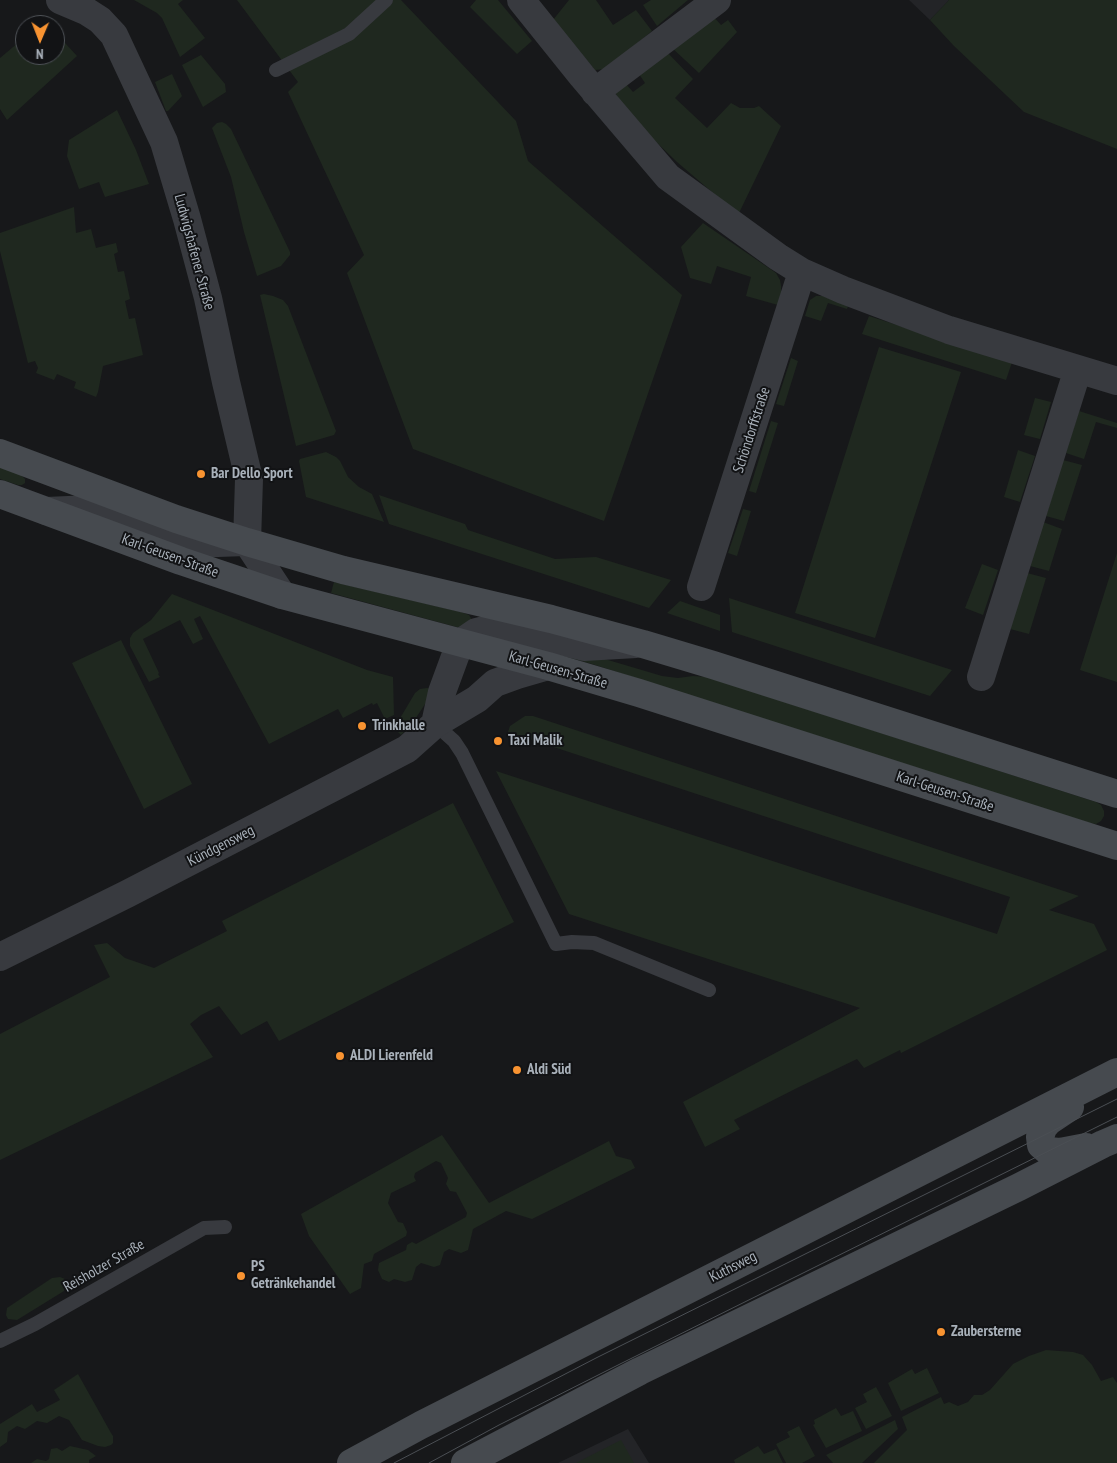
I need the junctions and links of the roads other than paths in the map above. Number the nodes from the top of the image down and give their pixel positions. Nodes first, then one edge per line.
1 (60, 0) edge
2 (386, 0) edge
3 (521, 0) edge
4 (717, 0) edge
5 (89, 6) edge
6 (276, 70) dead end
7 (595, 92) junction
8 (802, 272) junction
9 (1078, 369) junction
10 (1117, 381) edge
11 (0, 453) edge
12 (0, 494) edge
13 (46, 511) junction
14 (247, 542) junction
15 (701, 587) dead end
16 (282, 595) junction
17 (460, 643) junction
18 (643, 644) junction
19 (548, 666) junction
20 (981, 677) dead end
21 (435, 724) junction
22 (1117, 794) edge
23 (1117, 846) edge
24 (0, 957) edge
25 (709, 990) dead end
26 (1117, 1074) edge
27 (1110, 1141) edge
28 (225, 1227) dead end
29 (0, 1341) edge
30 (350, 1463) edge
31 (464, 1463) edge

1 - 5 street, Ludwigshafener Straße
2 - 6 lane
3 - 7 street
4 - 7 street
5 - 14 street, Ludwigshafener Straße
7 - 8 street
8 - 9 street
8 - 15 street, Schöndorffstraße
9 - 10 street
9 - 20 street
11 - 14 main road
12 - 13 main road, Karl-Geusen-Straße
13 - 14 street
13 - 16 main road, Karl-Geusen-Straße
14 - 16 street
14 - 18 main road
16 - 17 main road, Karl-Geusen-Straße
17 - 18 street
17 - 19 main road, Karl-Geusen-Straße
17 - 21 street
18 - 22 main road
19 - 21 street, Kündgensweg
19 - 23 main road, Karl-Geusen-Straße
21 - 24 street, Kündgensweg
21 - 25 lane
26 - 27 main road, Kuthsweg
26 - 30 main road, Kuthsweg
27 - 31 main road, Kuthsweg
28 - 29 lane, Reisholzer Straße

